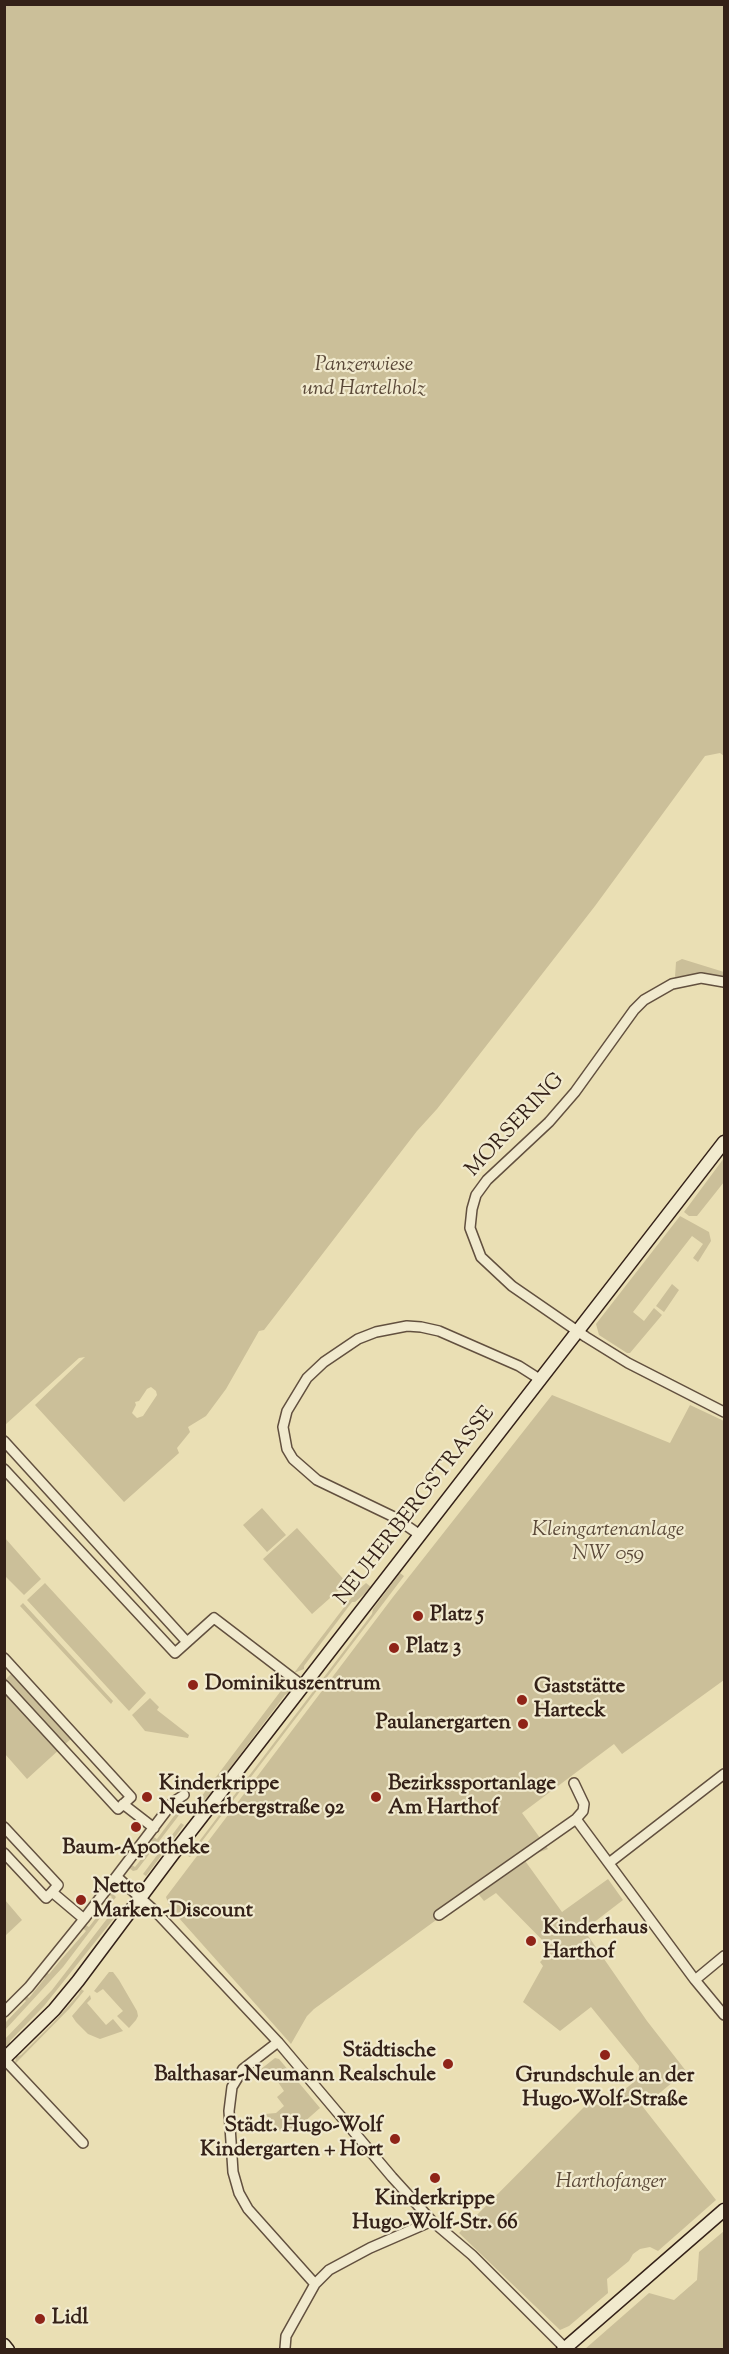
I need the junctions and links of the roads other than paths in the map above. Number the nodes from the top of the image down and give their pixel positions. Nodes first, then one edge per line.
1 (724, 982) edge
2 (724, 1142) edge
3 (578, 1332) junction
4 (541, 1380) junction
5 (724, 1412) edge
6 (4, 1441) edge
7 (4, 1469) edge
8 (420, 1535) junction
9 (91, 1537) junction
10 (78, 1550) junction
11 (187, 1642) junction
12 (4, 1658) edge
13 (4, 1685) edge
14 (303, 1686) junction
15 (45, 1703) junction
16 (32, 1715) junction
17 (82, 1743) junction
18 (68, 1755) junction
19 (724, 1774) edge
20 (574, 1783) dead end
21 (184, 1796) dead end
22 (123, 1804) junction
23 (576, 1819) junction
24 (4, 1827) edge
25 (154, 1828) junction
26 (4, 1853) edge
27 (609, 1863) junction
28 (44, 1870) junction
29 (117, 1877) junction
30 (31, 1882) junction
31 (52, 1892) junction
32 (141, 1898) junction
33 (440, 1915) dead end
34 (84, 1920) junction
35 (724, 1956) edge
36 (695, 1980) junction
37 (6, 2009) edge
38 (724, 2015) edge
39 (278, 2042) junction
40 (4, 2059) edge
41 (83, 2143) dead end
42 (724, 2211) edge
43 (432, 2221) junction
44 (315, 2284) junction
45 (4, 2345) edge
46 (285, 2348) edge
47 (8, 2349) edge
48 (565, 2349) edge

1 - 3 street, MORSERING
2 - 3 main road, NEUHERBERGSTRASSE
3 - 4 main road, NEUHERBERGSTRASSE
3 - 5 street, MORSERING
4 - 8 main road, NEUHERBERGSTRASSE
4 - 8 street
6 - 9 street
7 - 10 street
8 - 14 main road, NEUHERBERGSTRASSE
9 - 10 street
9 - 11 street
10 - 11 street
11 - 14 street
12 - 15 street
13 - 16 street
14 - 32 main road, NEUHERBERGSTRASSE
15 - 16 street
15 - 17 street
16 - 18 street
17 - 18 street
17 - 22 street
18 - 22 street
19 - 27 street
20 - 23 street
21 - 25 street
22 - 25 street
23 - 27 street
23 - 33 street
24 - 28 street
25 - 29 street
26 - 30 street
27 - 36 street
28 - 30 street
28 - 31 street
29 - 32 street
29 - 34 street
30 - 31 street
31 - 34 street
32 - 39 street
32 - 40 main road, NEUHERBERGSTRASSE
34 - 37 street
35 - 36 street
36 - 38 street
39 - 43 street
39 - 44 street
40 - 41 street
42 - 48 main road
43 - 44 street
43 - 48 street
44 - 46 street
45 - 47 main road

